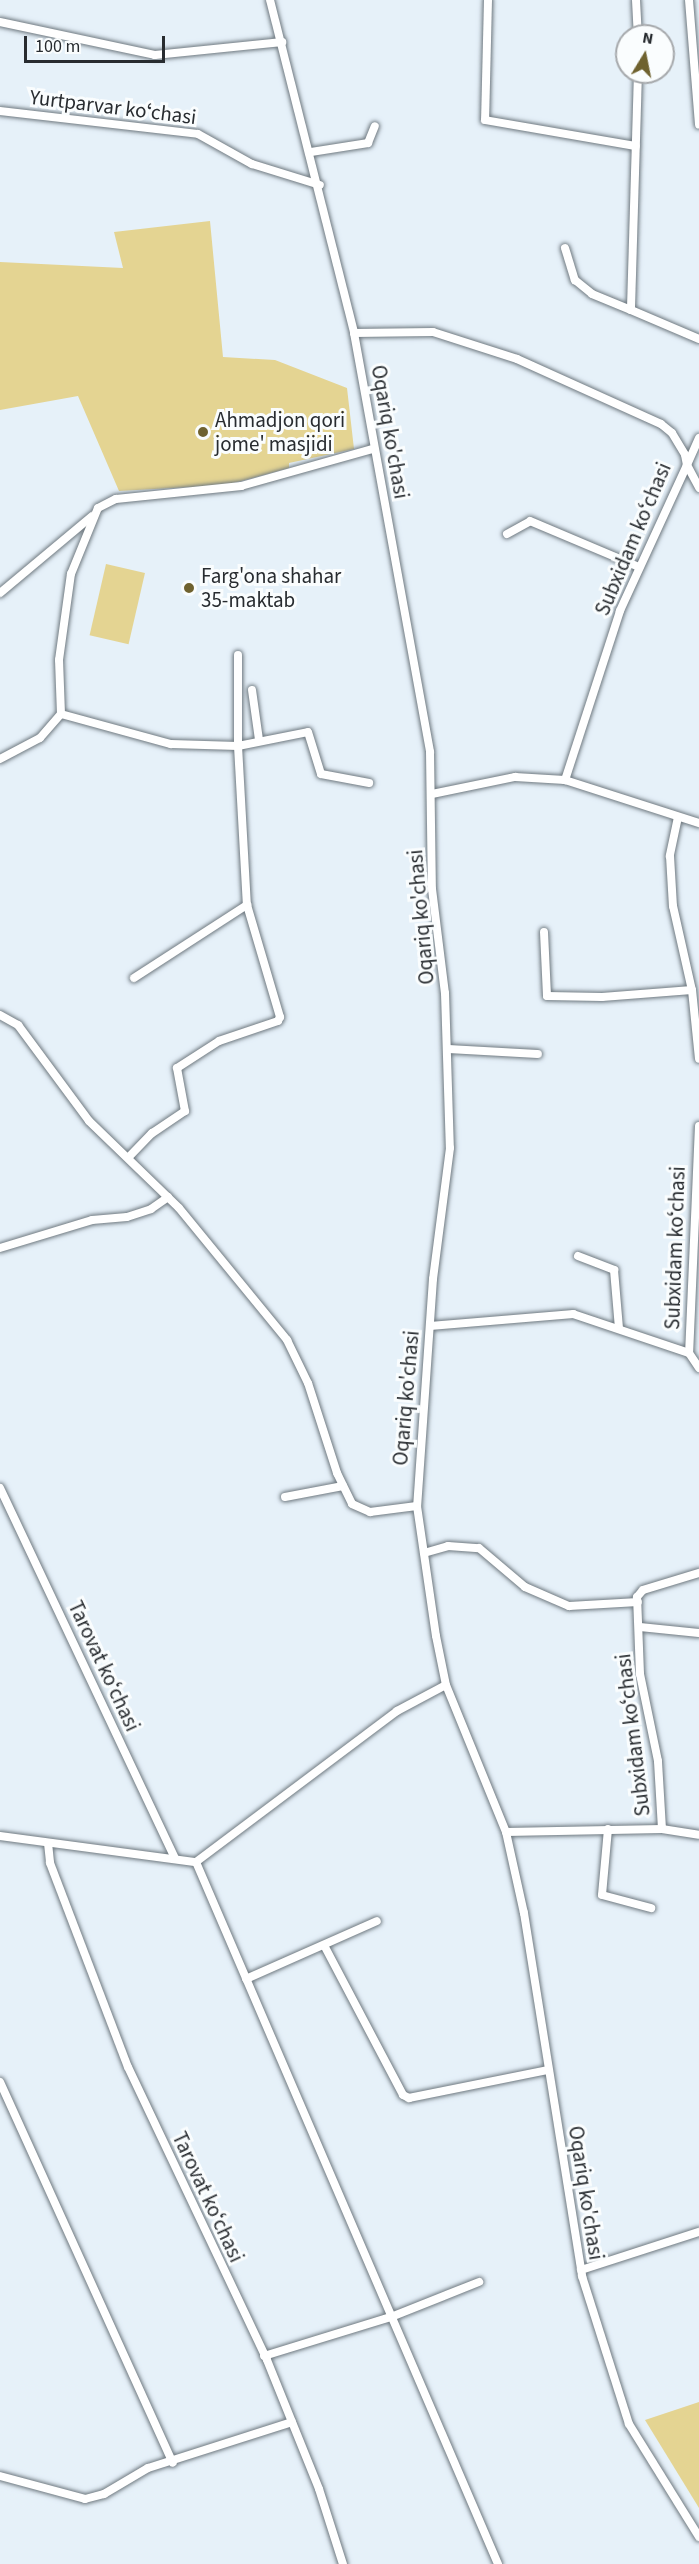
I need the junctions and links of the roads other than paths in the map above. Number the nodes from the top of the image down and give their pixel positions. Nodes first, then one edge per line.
1 (270, 0) edge
2 (488, 0) edge
3 (636, 0) edge
4 (690, 0) edge
5 (0, 22) edge
6 (637, 24) edge
7 (282, 42) junction
8 (638, 84) edge
9 (0, 111) edge
10 (699, 125) edge
11 (375, 126) dead end
12 (636, 146) junction
13 (311, 152) junction
14 (320, 185) junction
15 (565, 248) dead end
16 (631, 310) junction
17 (354, 333) junction
18 (699, 339) edge
19 (699, 438) edge
20 (373, 449) junction
21 (687, 465) junction
22 (699, 488) edge
23 (95, 513) junction
24 (507, 534) dead end
25 (639, 567) junction
26 (0, 592) edge
27 (238, 655) dead end
28 (252, 690) dead end
29 (61, 714) junction
30 (259, 740) junction
31 (238, 746) junction
32 (0, 759) edge
33 (565, 780) junction
34 (369, 783) dead end
35 (432, 794) junction
36 (678, 817) junction
37 (699, 823) edge
38 (246, 905) junction
39 (544, 932) dead end
40 (134, 978) dead end
41 (692, 990) junction
42 (0, 1015) edge
43 (448, 1049) junction
44 (538, 1054) dead end
45 (699, 1059) edge
46 (699, 1126) edge
47 (129, 1157) junction
48 (698, 1159) edge
49 (168, 1197) junction
50 (0, 1248) edge
51 (578, 1256) dead end
52 (697, 1284) edge
53 (430, 1326) junction
54 (619, 1328) junction
55 (689, 1353) junction
56 (699, 1368) edge
57 (343, 1486) junction
58 (0, 1488) edge
59 (285, 1497) dead end
60 (417, 1506) junction
61 (424, 1553) junction
62 (699, 1573) edge
63 (638, 1602) junction
64 (640, 1627) junction
65 (699, 1633) edge
66 (446, 1684) junction
67 (608, 1829) junction
68 (662, 1829) junction
69 (506, 1833) junction
70 (699, 1835) edge
71 (0, 1836) edge
72 (48, 1843) junction
73 (175, 1859) junction
74 (196, 1862) junction
75 (651, 1908) dead end
76 (377, 1922) dead end
77 (325, 1947) junction
78 (246, 1979) junction
79 (548, 2070) junction
80 (0, 2082) edge
81 (699, 2232) edge
82 (581, 2270) junction
83 (479, 2282) dead end
84 (391, 2318) junction
85 (264, 2356) junction
86 (292, 2422) junction
87 (173, 2463) junction
88 (0, 2476) edge
89 (699, 2538) edge
90 (343, 2564) edge
91 (498, 2564) edge

1 - 7 street, Oqariq ko'chasi
2 - 12 street
3 - 6 street
4 - 10 street
5 - 7 street
7 - 13 street, Oqariq ko'chasi
8 - 12 street
9 - 14 street, Yurtparvar koʻchasi
11 - 13 street
12 - 16 street
13 - 14 street, Oqariq ko'chasi
14 - 17 street, Oqariq ko'chasi
15 - 16 street
16 - 18 street
17 - 20 street, Oqariq ko'chasi
17 - 21 street, Subxidam koʻchasi
19 - 21 street
20 - 23 street
20 - 35 street, Oqariq ko'chasi
21 - 22 street
21 - 25 street, Subxidam koʻchasi
23 - 26 street
23 - 29 street
24 - 25 street
25 - 33 street, Subxidam koʻchasi
27 - 31 street
28 - 30 street
29 - 31 street
29 - 32 street
30 - 31 street
30 - 34 street
31 - 38 street
33 - 35 street
33 - 36 street
35 - 43 street, Oqariq ko'chasi
36 - 37 street
36 - 41 street
38 - 40 street
38 - 47 street
39 - 41 street
41 - 45 street
42 - 47 street
43 - 44 street
43 - 53 street, Oqariq ko'chasi
46 - 48 street, Subxidam koʻchasi
47 - 49 street
48 - 52 street, Subxidam koʻchasi
49 - 50 street
49 - 57 street
51 - 54 street
52 - 55 street, Subxidam koʻchasi
53 - 54 street
53 - 60 street, Oqariq ko'chasi
54 - 55 street
55 - 56 street, Subxidam koʻchasi
57 - 59 street
57 - 60 street
58 - 73 street, Tarovat koʻchasi
60 - 61 street, Oqariq ko'chasi
61 - 63 street
61 - 66 street, Oqariq ko'chasi
62 - 63 street
63 - 64 street, Subxidam koʻchasi
64 - 65 street
64 - 68 street, Subxidam koʻchasi
66 - 69 street, Oqariq ko'chasi
66 - 74 street
67 - 68 street
67 - 69 street
67 - 75 street
68 - 70 street
69 - 79 street, Oqariq ko'chasi
71 - 72 street
72 - 73 street
72 - 85 street, Tarovat koʻchasi
73 - 74 street
74 - 78 street
76 - 77 street
77 - 78 street
77 - 79 street
78 - 84 street
79 - 82 street, Oqariq ko'chasi
80 - 87 street
81 - 82 street
82 - 89 street, Oqariq ko'chasi
83 - 84 street
84 - 85 street
84 - 91 street
85 - 86 street, Tarovat koʻchasi
86 - 87 street
86 - 90 street, Tarovat koʻchasi
87 - 88 street

